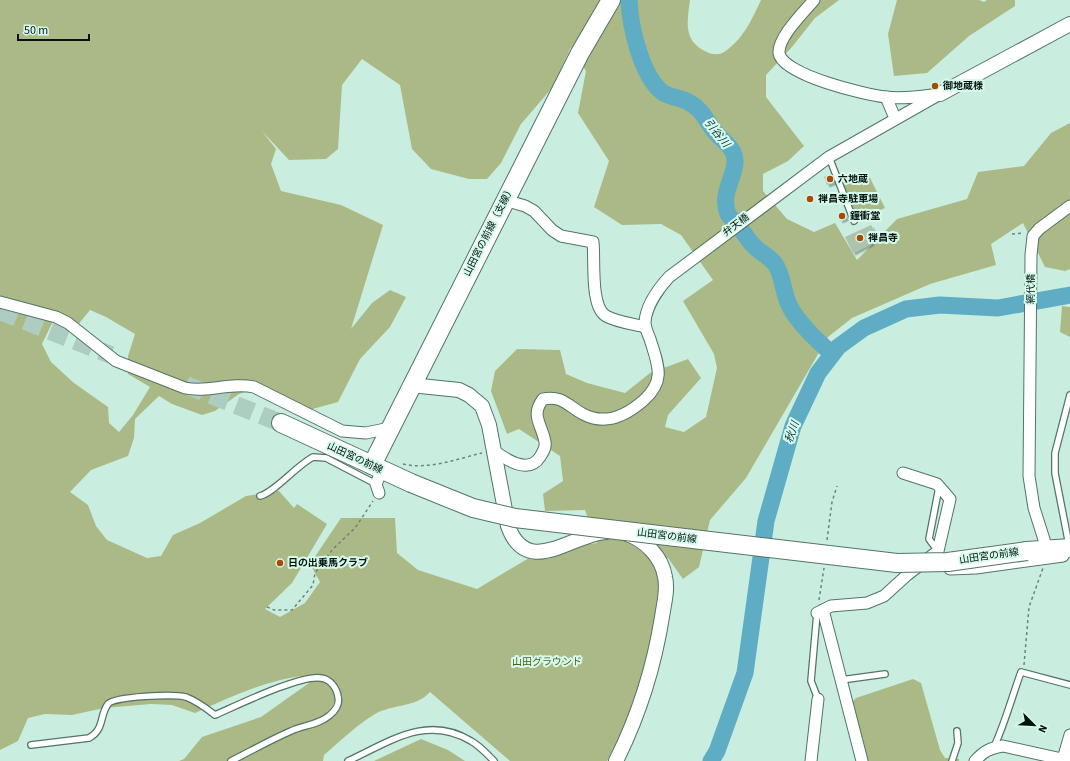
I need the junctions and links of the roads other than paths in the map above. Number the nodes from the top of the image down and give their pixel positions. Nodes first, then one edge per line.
1 (611, 0) edge
2 (814, 0) edge
3 (1070, 24) edge
4 (940, 94) junction
5 (886, 97) junction
6 (895, 118) junction
7 (829, 157) junction
8 (505, 200) junction
9 (1070, 206) edge
10 (854, 221) dead end
11 (0, 302) edge
12 (645, 327) junction
13 (412, 385) junction
14 (1070, 395) edge
15 (281, 423) tunnel mouth
16 (390, 428) junction
17 (494, 451) junction
18 (903, 473) dead end
19 (377, 478) junction
20 (260, 496) dead end
21 (1070, 550) edge
22 (1047, 554) junction
23 (913, 571) junction
24 (820, 612) junction
25 (885, 674) dead end
26 (841, 680) junction
27 (1070, 685) edge
28 (818, 699) joint
29 (958, 731) dead end
30 (1070, 735) edge
31 (31, 745) dead end
32 (994, 747) junction
33 (1067, 760) edge
34 (231, 761) edge
35 (348, 761) edge
36 (494, 761) edge
37 (616, 761) edge
38 (811, 761) edge
39 (862, 761) edge
40 (952, 761) edge
41 (974, 761) edge

1 - 8 main road, 山田宮の前線（支線）
2 - 5 street
3 - 4 street
4 - 5 street
4 - 6 street, 弁天橋
5 - 6 street
6 - 7 street, 弁天橋
7 - 10 lane
7 - 12 street, 弁天橋
8 - 12 street
8 - 13 main road, 山田宮の前線（支線）
9 - 22 street, 網代橋
11 - 16 street
12 - 17 street
13 - 16 main road, 山田宮の前線（支線）
13 - 17 street
14 - 21 lane
15 - 19 main road, 山田宮の前線
16 - 19 main road, 山田宮の前線（支線）
17 - 37 street
18 - 23 street
19 - 20 lane
19 - 22 main road, 山田宮の前線, bridge
21 - 22 main road, 山田宮の前線
22 - 23 street
23 - 24 street
24 - 26 street
24 - 28 lane
25 - 26 lane
26 - 39 street
27 - 32 lane
28 - 38 street
29 - 40 lane
30 - 33 street
31 - 34 lane
32 - 33 street
32 - 41 street
35 - 36 lane

